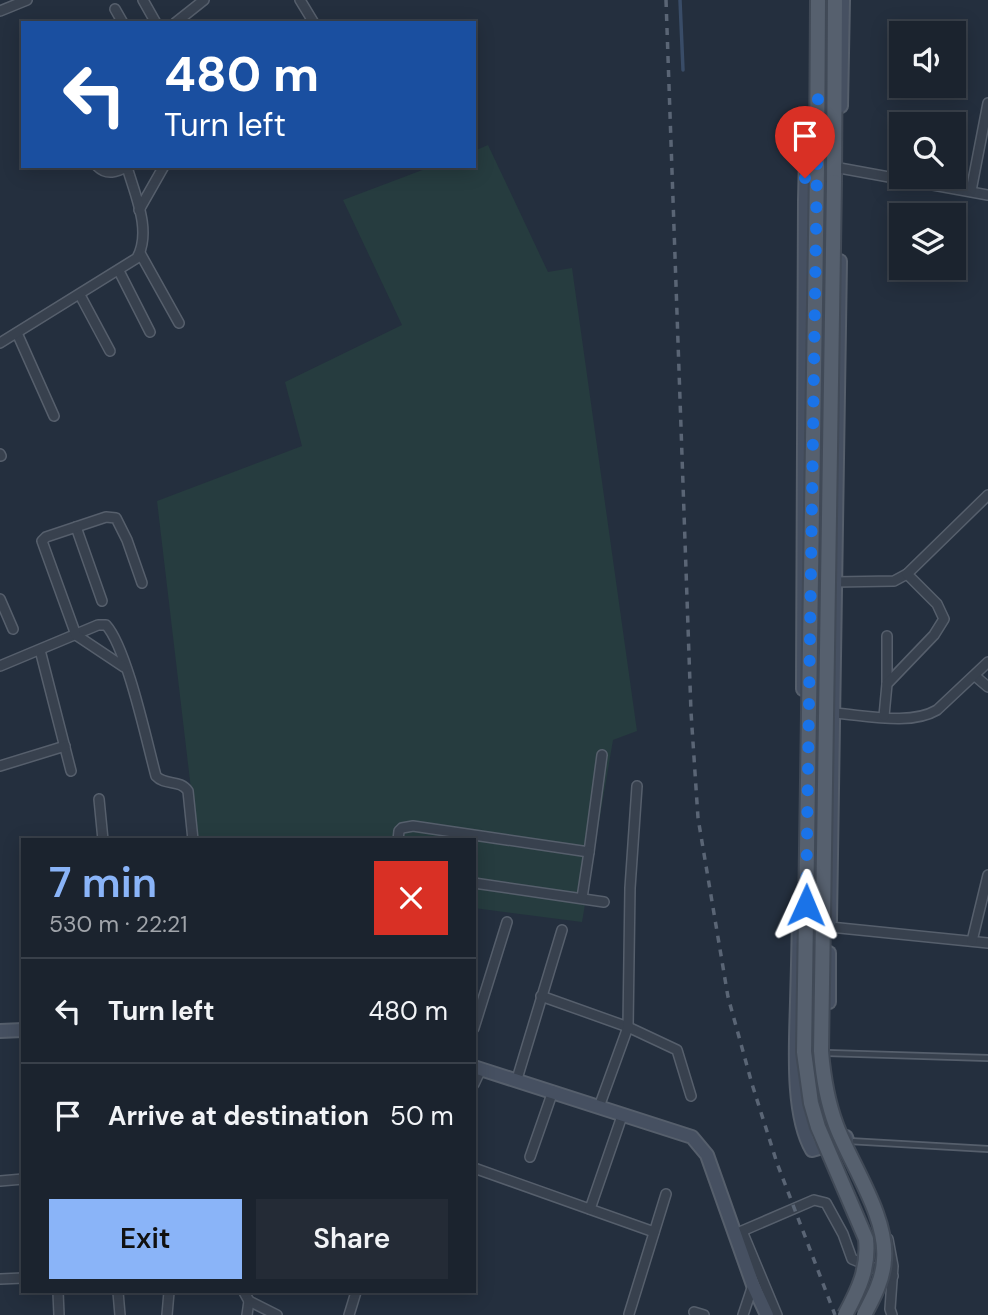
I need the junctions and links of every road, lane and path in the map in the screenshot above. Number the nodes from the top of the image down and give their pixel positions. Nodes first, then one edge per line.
1 (27, 0) edge
2 (144, 0) edge
3 (204, 0) edge
4 (300, 0) edge
5 (818, 0) edge
6 (835, 0) edge
7 (843, 0) edge
8 (115, 9) dead end
9 (0, 10) edge
10 (122, 21) edge
11 (155, 21) edge
12 (178, 21) edge
13 (313, 21) edge
14 (818, 96) junction
15 (988, 103) edge
16 (100, 168) edge
17 (124, 168) edge
18 (127, 168) edge
19 (163, 168) edge
20 (836, 172) junction
21 (971, 191) junction
22 (988, 194) edge
23 (139, 210) junction
24 (140, 253) junction
25 (119, 271) junction
26 (80, 295) junction
27 (179, 323) dead end
28 (150, 332) dead end
29 (17, 333) junction
30 (0, 343) edge
31 (110, 351) dead end
32 (54, 416) dead end
33 (988, 495) edge
34 (76, 527) junction
35 (907, 574) junction
36 (835, 582) junction
37 (142, 583) dead end
38 (0, 599) edge
39 (102, 601) dead end
40 (13, 629) dead end
41 (76, 635) junction
42 (887, 636) dead end
43 (40, 650) junction
44 (988, 663) edge
45 (0, 666) edge
46 (126, 668) junction
47 (975, 676) junction
48 (887, 684) junction
49 (988, 687) edge
50 (833, 713) junction
51 (884, 716) junction
52 (65, 746) junction
53 (602, 755) dead end
54 (0, 766) edge
55 (71, 771) dead end
56 (637, 786) dead end
57 (99, 799) dead end
58 (103, 838) edge
59 (193, 838) edge
60 (399, 838) edge
61 (589, 852) junction
62 (988, 875) edge
63 (476, 883) edge
64 (582, 898) junction
65 (604, 902) dead end
66 (507, 922) dead end
67 (830, 927) junction
68 (562, 930) dead end
69 (972, 941) junction
70 (988, 943) edge
71 (541, 996) junction
72 (476, 1022) edge
73 (628, 1027) junction
74 (21, 1030) edge
75 (0, 1031) edge
76 (827, 1054) junction
77 (988, 1058) edge
78 (477, 1068) edge
79 (517, 1079) junction
80 (553, 1091) junction
81 (691, 1096) dead end
82 (599, 1107) junction
83 (622, 1116) junction
84 (847, 1140) junction
85 (988, 1149) edge
86 (530, 1157) dead end
87 (476, 1169) edge
88 (21, 1179) edge
89 (0, 1181) edge
90 (666, 1195) dead end
91 (590, 1209) junction
92 (654, 1232) junction
93 (893, 1276) junction
94 (21, 1278) edge
95 (0, 1279) edge
96 (753, 1284) junction
97 (58, 1293) edge
98 (118, 1293) edge
99 (169, 1293) edge
100 (356, 1293) edge
101 (247, 1296) edge
102 (629, 1314) edge
103 (60, 1315) edge
104 (120, 1315) edge
105 (167, 1315) edge
106 (247, 1315) edge
107 (277, 1315) edge
108 (349, 1315) edge
109 (743, 1315) edge
110 (767, 1315) edge
111 (777, 1315) edge
112 (845, 1315) edge
113 (864, 1315) edge
114 (892, 1315) edge

1 - 9 street
2 - 11 street
3 - 12 street
4 - 13 street
5 - 14 main road
6 - 20 main road
7 - 20 street
8 - 10 street
14 - 84 street
14 - 112 main road, bridge
15 - 21 street
16 - 17 street
18 - 23 street
19 - 23 street
20 - 21 street
20 - 36 street
20 - 113 main road, bridge
21 - 22 street
23 - 24 street
24 - 25 street
24 - 27 street
25 - 26 street
25 - 28 street
26 - 29 street
26 - 31 street
29 - 30 street
29 - 32 street
33 - 35 street
34 - 37 street
34 - 39 street
34 - 41 street
35 - 36 street
35 - 48 street
36 - 50 street
38 - 40 street
41 - 43 street
41 - 46 street
41 - 46 street
42 - 48 street
43 - 45 street
43 - 52 street
44 - 47 street
46 - 59 street
47 - 49 street
47 - 51 street
48 - 51 street
50 - 51 street
50 - 67 street
52 - 54 street
52 - 55 street
53 - 61 street
56 - 73 street
57 - 58 street
60 - 61 street
61 - 64 street
62 - 69 street
63 - 64 street
64 - 65 street
66 - 72 street
67 - 69 street
67 - 76 street
68 - 71 street
69 - 70 street
71 - 73 street
71 - 79 street
73 - 81 street
73 - 82 street
74 - 75 street
76 - 77 lane
76 - 84 street
78 - 79 street
79 - 80 street
80 - 82 street
80 - 86 street
82 - 83 street
83 - 91 street
83 - 96 street
84 - 85 lane
84 - 93 street
87 - 91 street
88 - 89 street
90 - 92 street
91 - 92 street
92 - 102 street
93 - 111 street
93 - 114 street
94 - 95 street
96 - 109 street
96 - 110 street
97 - 103 street
98 - 104 street
99 - 105 street
100 - 108 street
101 - 106 street
101 - 107 street

